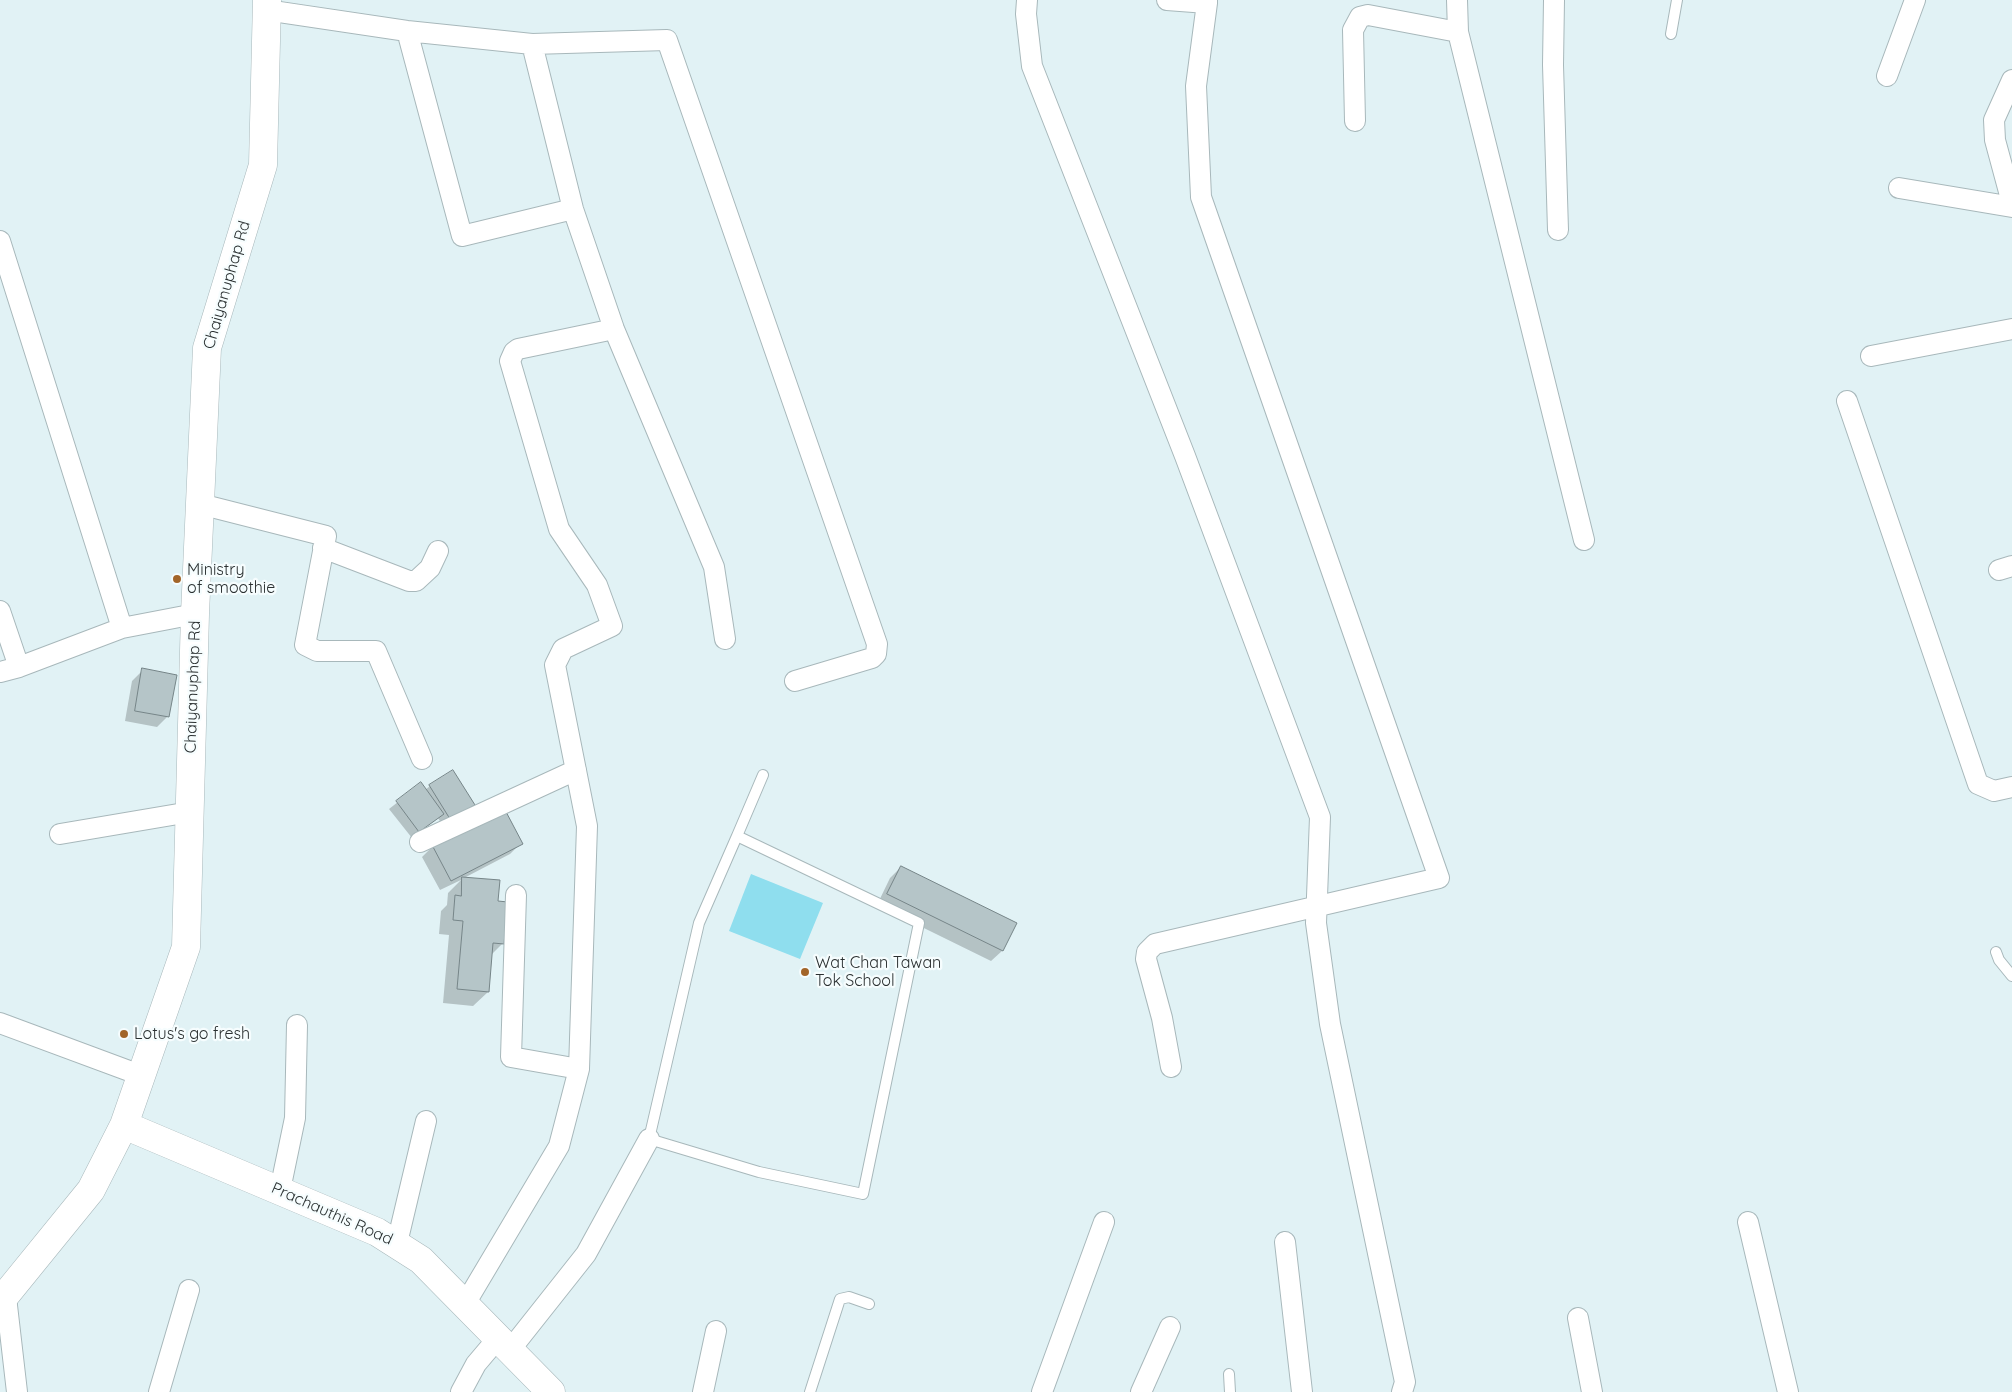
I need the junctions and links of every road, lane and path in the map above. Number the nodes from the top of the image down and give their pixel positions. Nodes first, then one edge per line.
1 (1027, 0) edge
2 (1166, 0) edge
3 (1457, 0) edge
4 (1554, 0) edge
5 (1676, 0) edge
6 (1914, 0) edge
7 (1207, 1) edge
8 (266, 5) edge
9 (407, 31) junction
10 (1458, 32) junction
11 (1671, 34) dead end
12 (532, 44) junction
13 (1887, 76) dead end
14 (2012, 80) edge
15 (1355, 121) dead end
16 (1899, 188) dead end
17 (2012, 203) edge
18 (2012, 207) edge
19 (572, 209) junction
20 (1558, 230) dead end
21 (0, 241) edge
22 (614, 329) junction
23 (2012, 329) edge
24 (1871, 356) dead end
25 (1847, 401) dead end
26 (200, 504) junction
27 (1584, 540) dead end
28 (324, 548) junction
29 (438, 551) dead end
30 (0, 611) edge
31 (196, 614) junction
32 (122, 628) junction
33 (725, 639) dead end
34 (10, 669) edge
35 (795, 681) dead end
36 (422, 759) dead end
37 (576, 770) junction
38 (763, 775) dead end
39 (2012, 787) edge
40 (190, 812) junction
41 (60, 834) dead end
42 (737, 836) junction
43 (420, 842) dead end
44 (516, 895) dead end
45 (1316, 908) junction
46 (1996, 952) dead end
47 (2012, 976) edge
48 (0, 1023) edge
49 (298, 1025) dead end
50 (1171, 1067) dead end
51 (579, 1069) junction
52 (140, 1075) junction
53 (426, 1121) dead end
54 (124, 1125) junction
55 (649, 1139) junction
56 (280, 1190) junction
57 (1104, 1222) dead end
58 (1748, 1222) dead end
59 (1285, 1242) dead end
60 (397, 1243) junction
61 (189, 1290) dead end
62 (3, 1299) edge
63 (465, 1304) junction
64 (869, 1304) dead end
65 (1578, 1318) dead end
66 (1170, 1327) dead end
67 (716, 1331) dead end
68 (504, 1344) junction
69 (1229, 1374) dead end
70 (17, 1392) edge
71 (159, 1392) edge
72 (462, 1392) edge
73 (552, 1392) edge
74 (703, 1392) edge
75 (810, 1392) edge
76 (1042, 1392) edge
77 (1141, 1392) edge
78 (1230, 1392) edge
79 (1302, 1392) edge
80 (1402, 1392) edge
81 (1592, 1392) edge
82 (1788, 1392) edge

1 - 45 street
2 - 7 street
3 - 10 street
4 - 20 street
5 - 11 lane
6 - 13 street
7 - 45 street
8 - 9 street
8 - 26 street, Chaiyanuphap Rd
9 - 12 street
9 - 19 street
10 - 15 street
10 - 27 street
12 - 19 street
12 - 35 street
14 - 17 street
16 - 18 street
19 - 22 street
21 - 32 street
22 - 33 street
22 - 37 street
23 - 24 street
25 - 39 street
26 - 28 street
26 - 31 street, Chaiyanuphap Rd
28 - 29 street
28 - 36 street
30 - 34 street
31 - 32 street
31 - 40 street, Chaiyanuphap Rd
32 - 34 street
37 - 43 street
37 - 51 street
38 - 42 lane
40 - 41 street
40 - 52 street, Chaiyanuphap Rd
42 - 55 lane
42 - 55 lane
44 - 51 street
45 - 50 street
45 - 80 street
46 - 47 lane
48 - 52 street
49 - 56 street
51 - 63 street
52 - 54 street, Chaiyanuphap Rd
53 - 60 street
54 - 56 street, Prachauthis Road
54 - 62 street, Chaiyanuphap Rd
55 - 68 street
56 - 60 street, Prachauthis Road
57 - 76 street
58 - 82 street
59 - 79 street
60 - 63 street, Prachauthis Road
61 - 71 street
62 - 70 street
63 - 68 street, Prachauthis Road
64 - 75 lane
65 - 81 street
66 - 77 street
67 - 74 street
68 - 72 street
68 - 73 street, Prachauthis Road
69 - 78 lane

